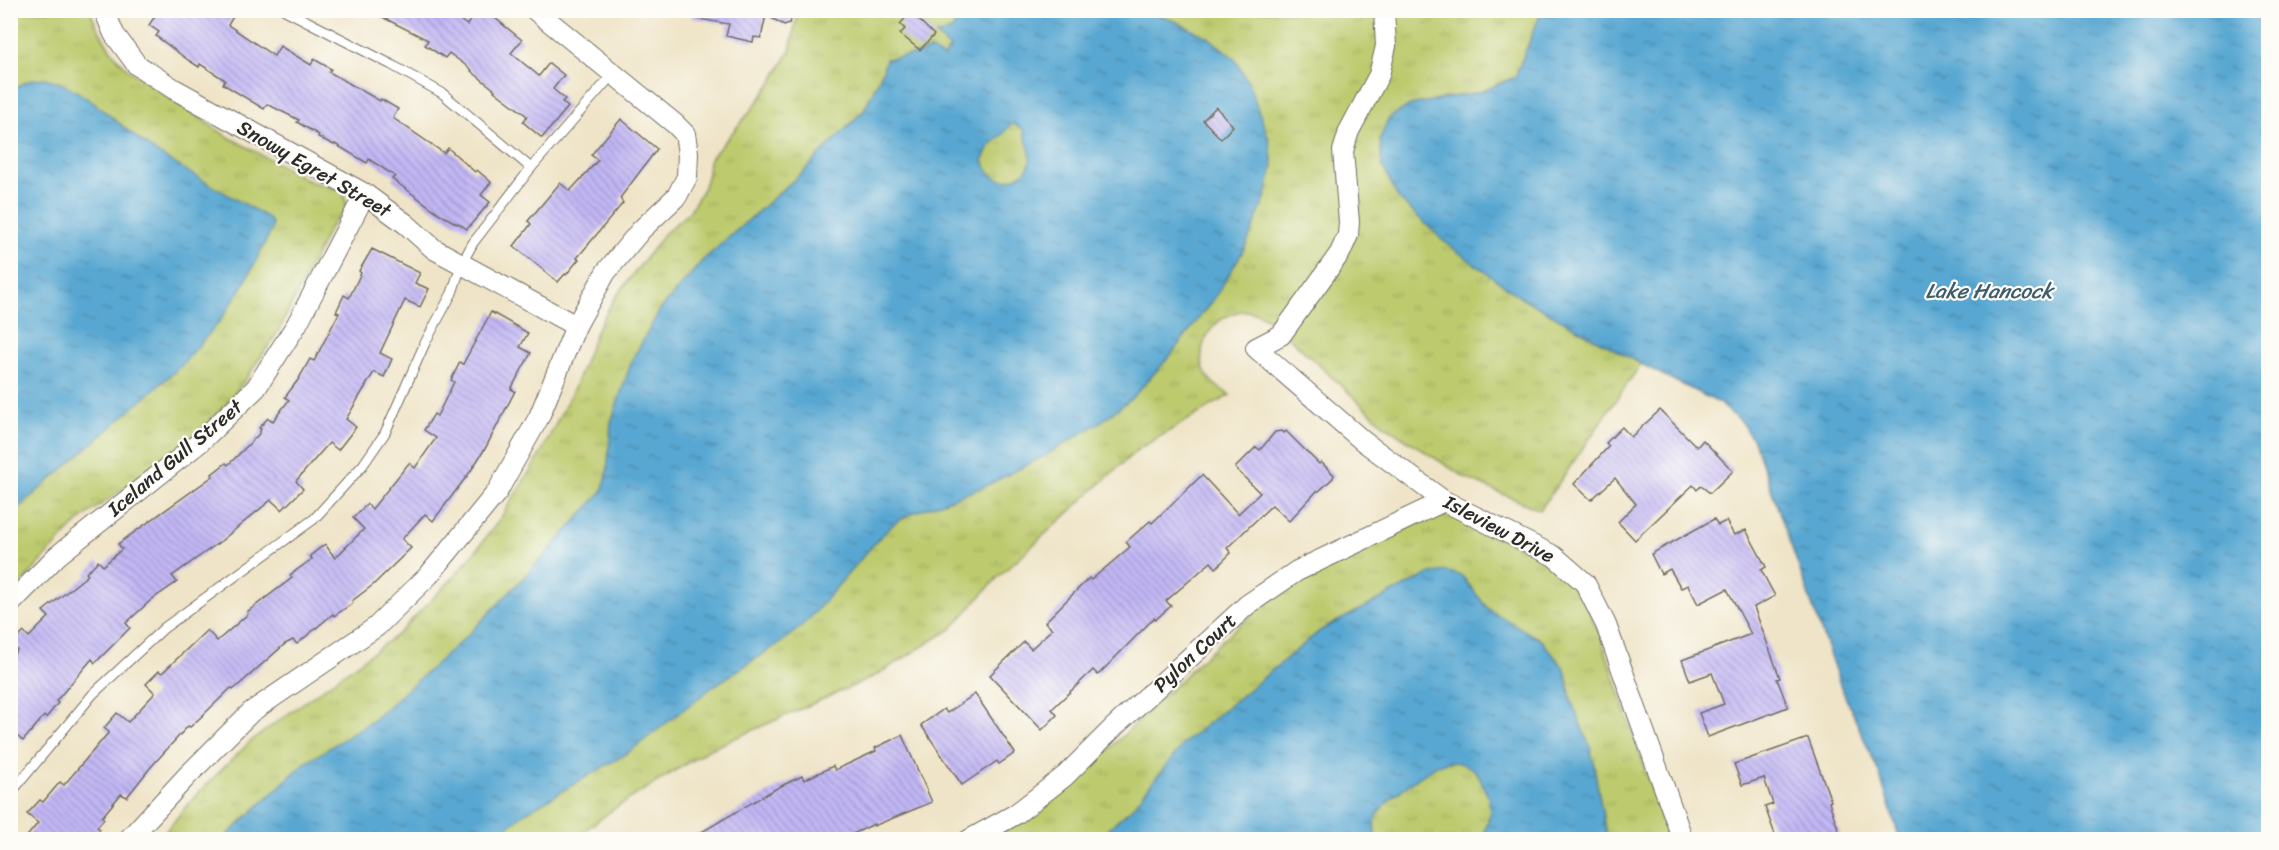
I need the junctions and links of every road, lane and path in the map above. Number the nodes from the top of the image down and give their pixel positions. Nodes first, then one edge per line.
1 (104, 10) edge
2 (285, 10) edge
3 (535, 10) edge
4 (1384, 10) edge
5 (614, 74) junction
6 (531, 168) junction
7 (365, 194) junction
8 (462, 263) junction
9 (576, 326) junction
10 (1444, 501) junction
11 (10, 604) edge
12 (10, 794) edge
13 (128, 840) edge
14 (969, 840) edge
15 (1683, 840) edge

1 - 7 street, Snowy Egret Street
2 - 6 lane
3 - 5 street
4 - 10 street, Isleview Drive
5 - 6 lane
5 - 9 street
6 - 8 lane
7 - 8 street, Snowy Egret Street
7 - 11 street, Iceland Gull Street
8 - 9 street, Snowy Egret Street
8 - 12 lane
9 - 13 street
10 - 14 street, Pylon Court
10 - 15 street, Isleview Drive

